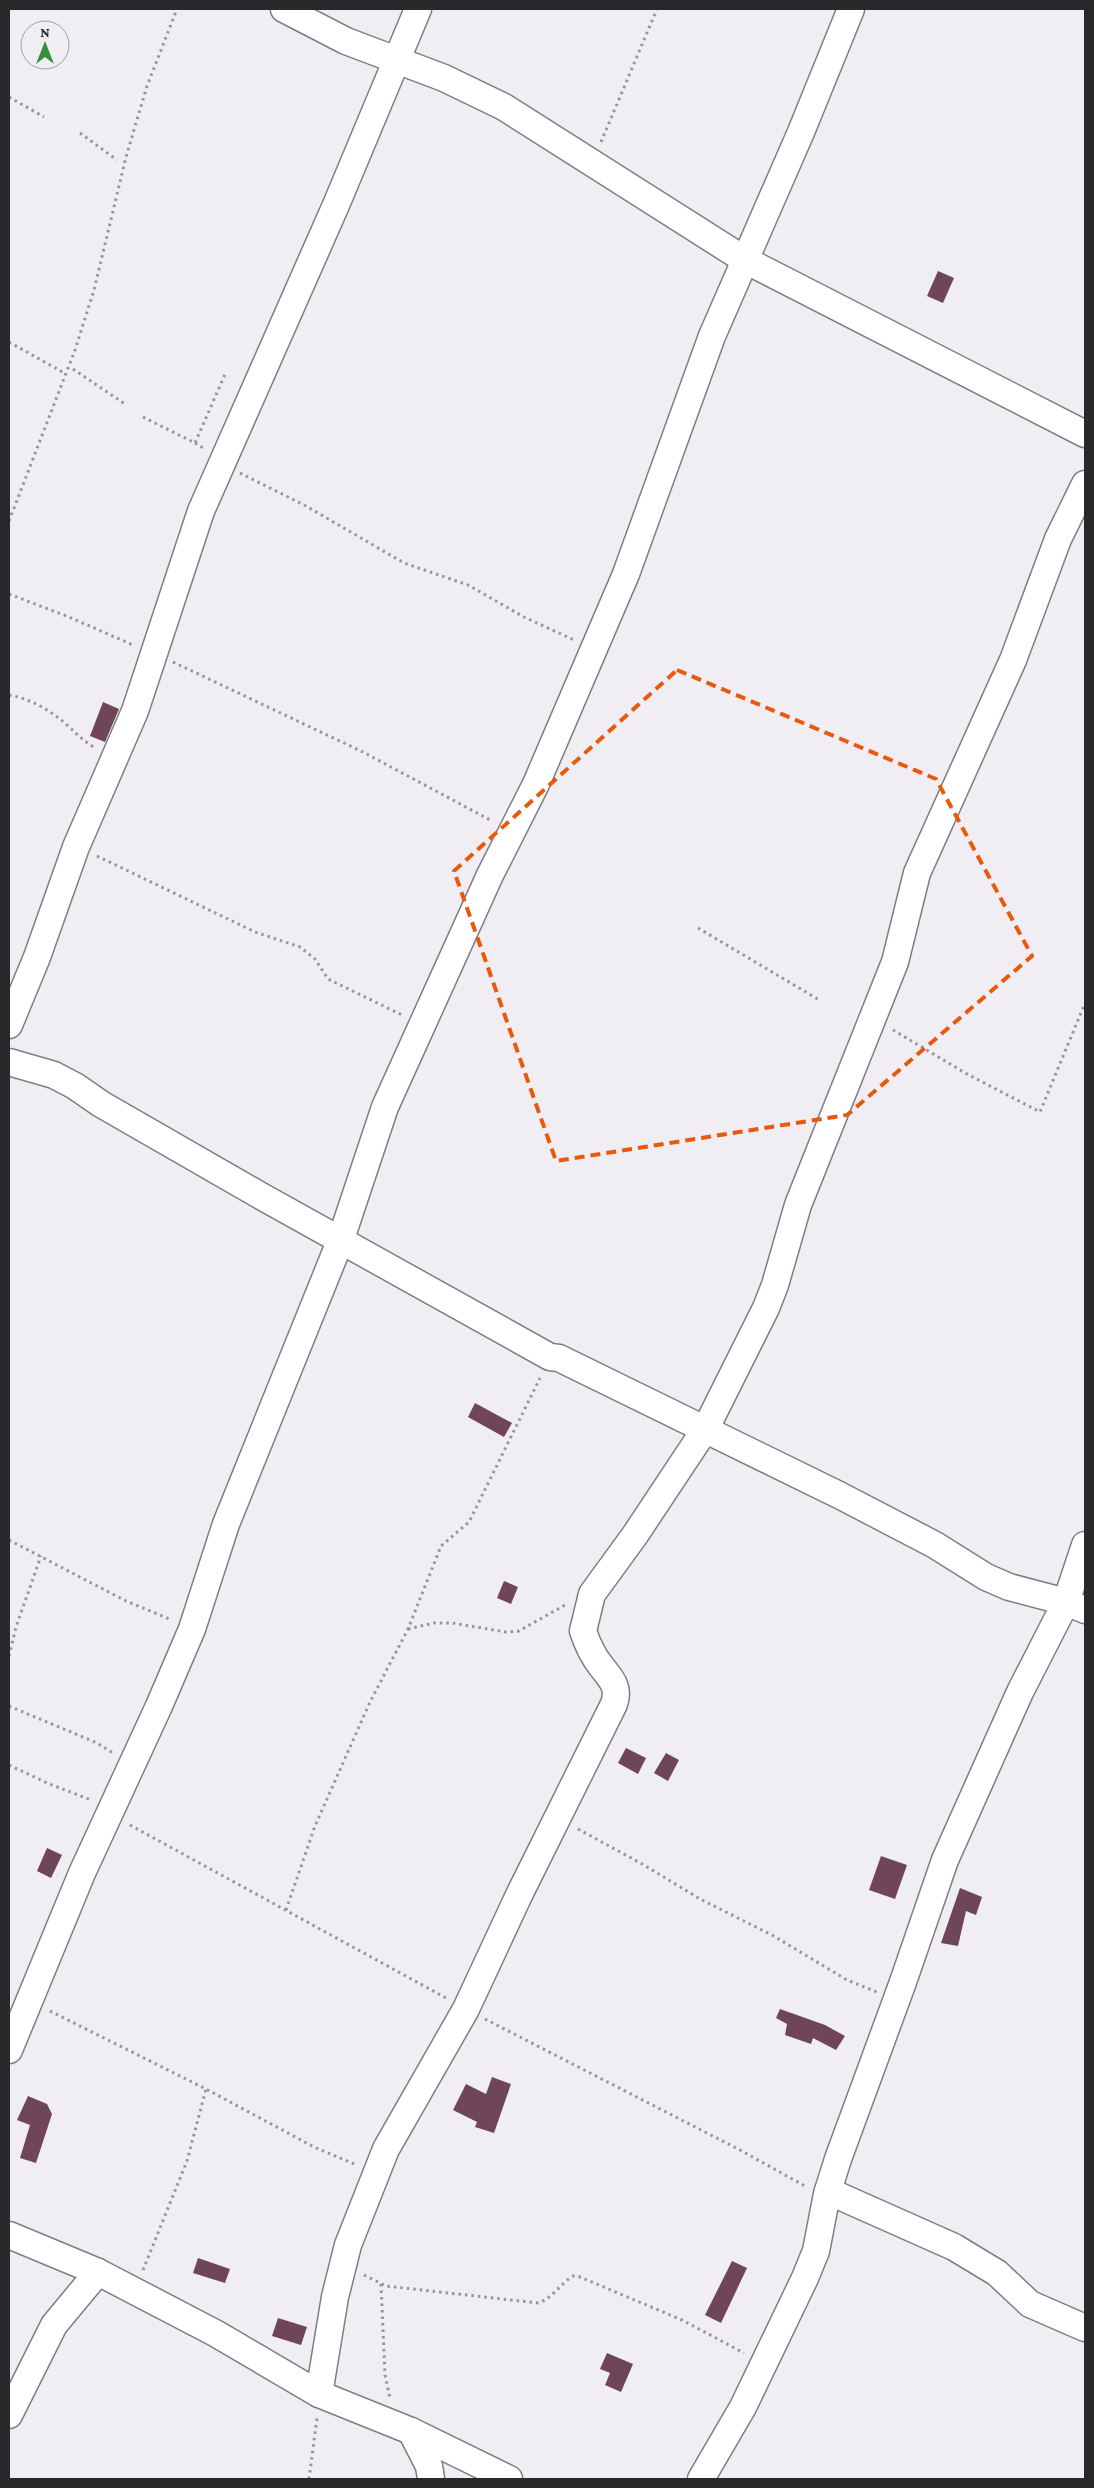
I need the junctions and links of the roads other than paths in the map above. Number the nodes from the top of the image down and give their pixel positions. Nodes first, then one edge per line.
1 (284, 9) edge
2 (418, 9) edge
3 (851, 9) edge
4 (397, 59) junction
5 (745, 260) junction
6 (1085, 434) edge
7 (1085, 484) edge
8 (9, 1025) edge
9 (9, 1062) edge
10 (341, 1239) junction
11 (706, 1428) junction
12 (1085, 1545) edge
13 (1076, 1606) edge
14 (9, 2050) edge
15 (827, 2194) junction
16 (9, 2235) edge
17 (98, 2272) junction
18 (1085, 2328) edge
19 (319, 2394) junction
20 (9, 2415) edge
21 (403, 2428) junction
22 (431, 2479) edge
23 (509, 2479) edge
24 (701, 2479) edge

1 - 4 street
2 - 4 street
3 - 5 street
4 - 5 street
4 - 8 street
5 - 6 street
5 - 10 street
7 - 11 street
9 - 10 street
10 - 11 street
10 - 14 street
11 - 13 street
11 - 19 street
12 - 13 street
13 - 15 street
15 - 18 street
15 - 24 street
16 - 17 street
17 - 19 street
17 - 20 street
19 - 21 street
21 - 22 street
21 - 23 street

